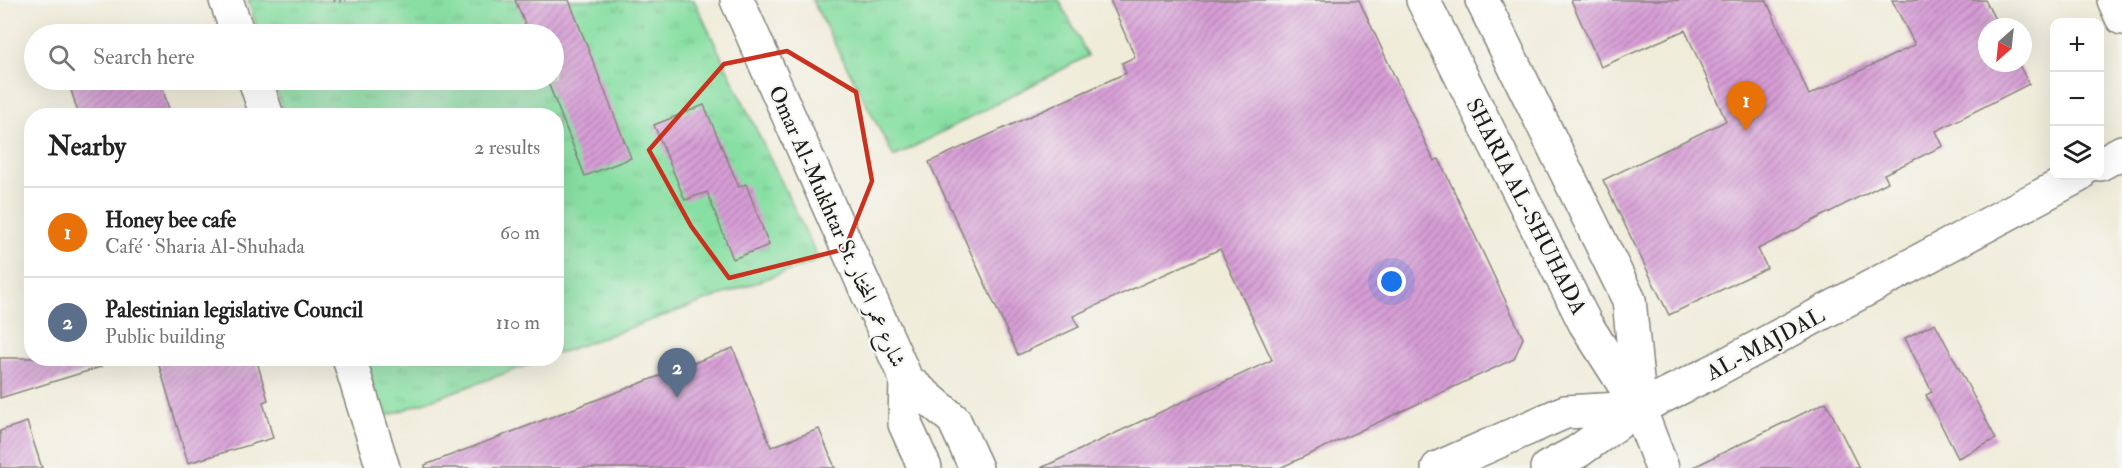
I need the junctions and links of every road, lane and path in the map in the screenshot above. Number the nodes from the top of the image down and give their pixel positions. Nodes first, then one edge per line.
1 (226, 0) edge
2 (334, 0) edge
3 (346, 0) edge
4 (737, 0) edge
5 (1423, 0) edge
6 (1482, 0) edge
7 (2114, 0) edge
8 (2122, 18) edge
9 (234, 24) edge
10 (258, 90) edge
11 (264, 108) edge
12 (2122, 152) edge
13 (2104, 162) edge
14 (2071, 180) edge
15 (351, 366) edge
16 (906, 379) junction
17 (1640, 408) junction
18 (383, 468) edge
19 (925, 468) edge
20 (976, 468) edge
21 (1438, 468) edge
22 (1547, 468) edge
23 (1662, 468) edge

1 - 9 main road
2 - 3 path
4 - 16 main road, Omar Al-Mukhtar St. شارع عمر المختار
5 - 17 main road, SHARIA AL-SHUHADA
6 - 17 main road, SHARIA AL-SHUHADA
7 - 8 main road
10 - 11 main road
12 - 13 main road
14 - 17 main road, AL-MAJDAL
15 - 18 main road
16 - 19 main road
16 - 20 main road, Omar Al-Mukhtar St. شارع عمر المختار
17 - 21 main road, AL-MAJDAL
17 - 22 main road
17 - 23 main road, SHARIA AL-SHUHADA

